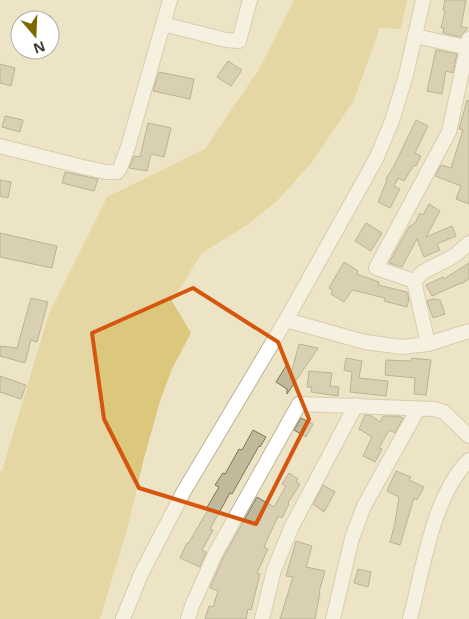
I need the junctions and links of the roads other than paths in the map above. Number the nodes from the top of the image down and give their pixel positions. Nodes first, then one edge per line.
1 (170, 0) edge
2 (250, 0) edge
3 (423, 0) edge
4 (163, 24) junction
5 (415, 36) junction
6 (468, 45) edge
7 (0, 146) edge
8 (469, 242) edge
9 (414, 281) junction
10 (286, 320) junction
11 (469, 331) edge
12 (428, 344) junction
13 (356, 405) junction
14 (418, 409) junction
15 (469, 436) edge
16 (469, 460) edge
17 (123, 619) edge
18 (188, 619) edge
19 (262, 619) edge
20 (333, 619) edge
21 (410, 619) edge

1 - 4 street
2 - 4 street
3 - 5 street
4 - 7 street
5 - 6 street
5 - 10 street
6 - 9 street
8 - 9 street
9 - 12 street
10 - 12 street
10 - 17 street
11 - 12 street
13 - 14 street
13 - 18 street
13 - 19 street
14 - 15 street
14 - 20 street
16 - 21 street

